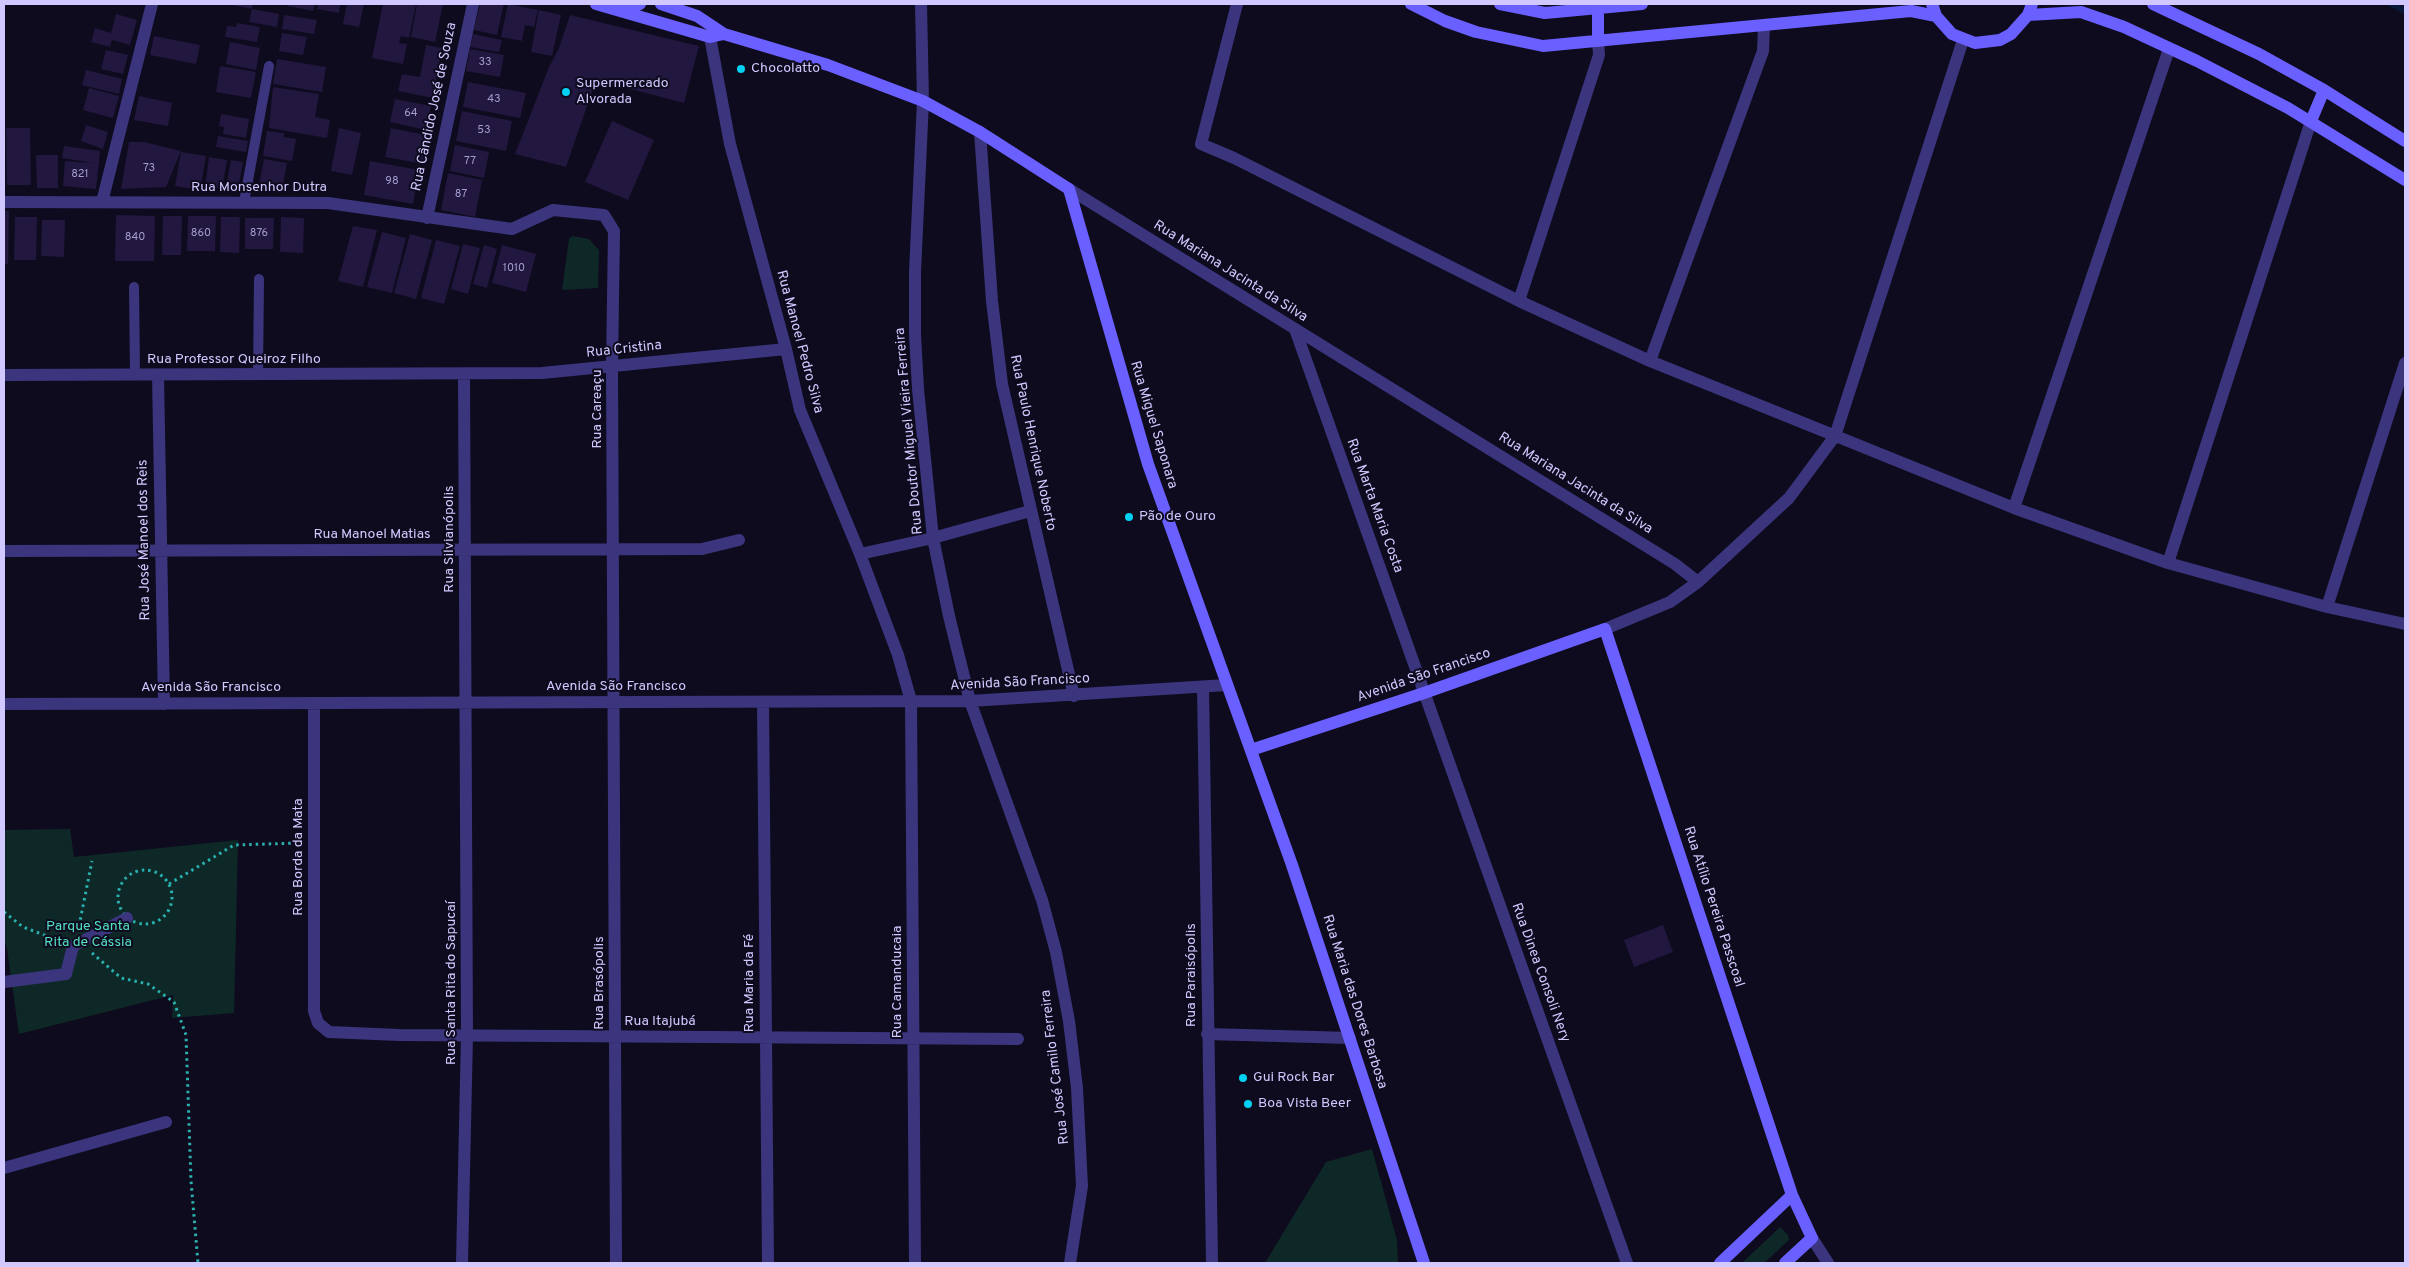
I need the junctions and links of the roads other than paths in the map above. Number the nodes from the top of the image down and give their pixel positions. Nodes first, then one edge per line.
1 (152, 4) edge
2 (473, 4) edge
3 (596, 4) edge
4 (640, 4) edge
5 (661, 4) edge
6 (921, 4) edge
7 (1237, 4) edge
8 (1411, 4) edge
9 (1500, 4) edge
10 (1642, 4) edge
11 (2153, 4) edge
12 (1598, 8) junction
13 (2030, 9) edge
14 (620, 10) junction
15 (695, 10) edge
16 (1934, 10) edge
17 (1764, 26) junction
18 (724, 34) junction
19 (710, 37) junction
20 (1963, 40) junction
21 (1598, 41) junction
22 (2169, 49) junction
23 (269, 66) dead end
24 (2324, 90) junction
25 (923, 101) junction
26 (2311, 121) junction
27 (980, 132) junction
28 (2405, 141) edge
29 (2405, 180) edge
30 (1068, 189) junction
31 (4, 202) edge
32 (102, 202) junction
33 (244, 202) junction
34 (426, 218) junction
35 (512, 229) joint
36 (258, 280) dead end
37 (134, 287) dead end
38 (1519, 301) junction
39 (1295, 329) junction
40 (786, 349) junction
41 (1650, 361) junction
42 (2405, 363) edge
43 (612, 366) junction
44 (464, 374) junction
45 (4, 375) edge
46 (136, 375) junction
47 (158, 375) junction
48 (258, 375) junction
49 (1835, 436) junction
50 (2014, 508) junction
51 (1030, 511) junction
52 (933, 538) junction
53 (739, 540) dead end
54 (613, 549) junction
55 (465, 550) junction
56 (4, 551) edge
57 (160, 551) junction
58 (860, 554) junction
59 (2168, 563) junction
60 (1698, 582) junction
61 (2327, 607) junction
62 (2405, 624) edge
63 (1605, 629) junction
64 (1227, 684) junction
65 (1203, 687) junction
66 (1424, 693) junction
67 (1074, 696) junction
68 (970, 701) junction
69 (614, 702) junction
70 (764, 702) junction
71 (911, 702) junction
72 (314, 703) junction
73 (466, 703) junction
74 (4, 704) edge
75 (164, 704) junction
76 (1251, 750) junction
77 (127, 918) road end
78 (4, 982) edge
79 (314, 1011) joint
80 (1207, 1034) junction
81 (468, 1035) junction
82 (615, 1036) junction
83 (766, 1038) junction
84 (1350, 1038) junction
85 (914, 1039) junction
86 (1018, 1040) dead end
87 (166, 1122) dead end
88 (4, 1168) edge
89 (1792, 1195) junction
90 (1812, 1238) junction
91 (462, 1263) edge
92 (616, 1263) edge
93 (768, 1263) edge
94 (915, 1263) edge
95 (1070, 1263) edge
96 (1212, 1263) edge
97 (1424, 1263) edge
98 (1627, 1263) edge
99 (1720, 1263) edge
100 (1785, 1263) edge
101 (1828, 1263) edge

1 - 32 street
2 - 34 street, Rua Cândido José de Souza
3 - 14 street, Rua Mariana Jacinta da Silva
4 - 14 street
5 - 15 street, Rua Mariana Jacinta da Silva
6 - 25 street, Rua Doutor Miguel Vieira Ferreira
7 - 38 street
8 - 21 street
9 - 12 street
10 - 12 street
11 - 24 street
12 - 21 street
13 - 20 street
13 - 22 street
14 - 19 street, Rua Mariana Jacinta da Silva
15 - 18 street, Rua Mariana Jacinta da Silva
16 - 17 street
16 - 20 street
17 - 21 street
17 - 41 street
18 - 19 street, Rua Mariana Jacinta da Silva
18 - 25 street, Rua Mariana Jacinta da Silva
19 - 40 street, Rua Manoel Pedro Silva
20 - 49 street
21 - 38 street
22 - 26 street
22 - 50 street
23 - 33 lane
24 - 26 street
24 - 28 street
25 - 27 street, Rua Mariana Jacinta da Silva
25 - 52 street, Rua Doutor Miguel Vieira Ferreira
26 - 29 street
26 - 59 street
27 - 30 street, Rua Mariana Jacinta da Silva
27 - 51 street, Rua Paulo Henrique Noberto
30 - 39 street, Rua Mariana Jacinta da Silva
30 - 64 street, Rua Miguel Saponara
31 - 32 street, Rua Monsenhor Dutra
32 - 33 street, Rua Monsenhor Dutra
33 - 34 street, Rua Monsenhor Dutra
34 - 35 street, Rua Monsenhor Dutra
35 - 43 street, Rua Careaçu
36 - 48 lane
37 - 46 lane
38 - 41 street
39 - 60 street, Rua Mariana Jacinta da Silva
39 - 66 street, Rua Marta Maria Costa
40 - 43 street, Rua Cristina
40 - 58 street, Rua Manoel Pedro Silva
41 - 49 street
42 - 61 street
43 - 44 street, Rua Cristina
43 - 54 street, Rua Careaçu
44 - 48 street, Rua Professor Queiroz Filho
44 - 55 street, Rua Silvianópolis
45 - 46 street, Rua Professor Queiroz Filho
46 - 47 street, Rua Professor Queiroz Filho
47 - 48 street, Rua Professor Queiroz Filho
47 - 57 street, Rua José Manoel dos Reis
49 - 50 street
49 - 60 street
50 - 59 street
51 - 52 street
51 - 67 street, Rua Paulo Henrique Noberto
52 - 58 street
52 - 68 street, Rua Doutor Miguel Vieira Ferreira
53 - 54 street, Rua Manoel Matias
54 - 55 street, Rua Manoel Matias
54 - 69 street, Rua Careaçu
55 - 57 street, Rua Manoel Matias
55 - 73 street, Rua Silvianópolis
56 - 57 street, Rua Manoel Matias
57 - 75 street, Rua José Manoel dos Reis
58 - 71 street, Rua Manoel Pedro Silva
59 - 61 street
60 - 63 street
61 - 62 street
63 - 66 street, Avenida São Francisco
63 - 89 street, Rua Atílio Pereira Passcoal
64 - 65 street, Avenida São Francisco
64 - 76 street, Rua Miguel Saponara
65 - 67 street, Avenida São Francisco
65 - 80 street, Rua Paraisópolis
66 - 76 street, Avenida São Francisco
66 - 98 street, Rua Dinea Consoli Nery
67 - 68 street, Avenida São Francisco
68 - 71 street, Avenida São Francisco
68 - 95 street, Rua José Camilo Ferreira
69 - 70 street, Avenida São Francisco
69 - 73 street, Avenida São Francisco
69 - 82 street, Rua Brasópolis
70 - 71 street, Avenida São Francisco
70 - 83 street, Rua Maria da Fé
71 - 85 street, Rua Camanducaia
72 - 73 street, Avenida São Francisco
72 - 75 street, Avenida São Francisco
72 - 79 street, Rua Borda da Mata
73 - 81 street, Rua Santa Rita do Sapucaí
74 - 75 street, Avenida São Francisco
76 - 84 street, Rua Maria das Dores Barbosa
77 - 78 street
79 - 81 street, Rua Itajubá
80 - 84 street
80 - 96 street, Rua Paraisópolis
81 - 82 street, Rua Itajubá
81 - 91 street, Rua Santa Rita do Sapucaí
82 - 83 street, Rua Itajubá
82 - 92 street, Rua Brasópolis
83 - 85 street, Rua Itajubá
83 - 93 street, Rua Maria da Fé
84 - 97 street, Rua Maria das Dores Barbosa
85 - 86 street, Rua Itajubá
85 - 94 street, Rua Camanducaia
87 - 88 street
89 - 90 street, Rua Atílio Pereira Passcoal
89 - 99 street
90 - 100 street
90 - 101 street

